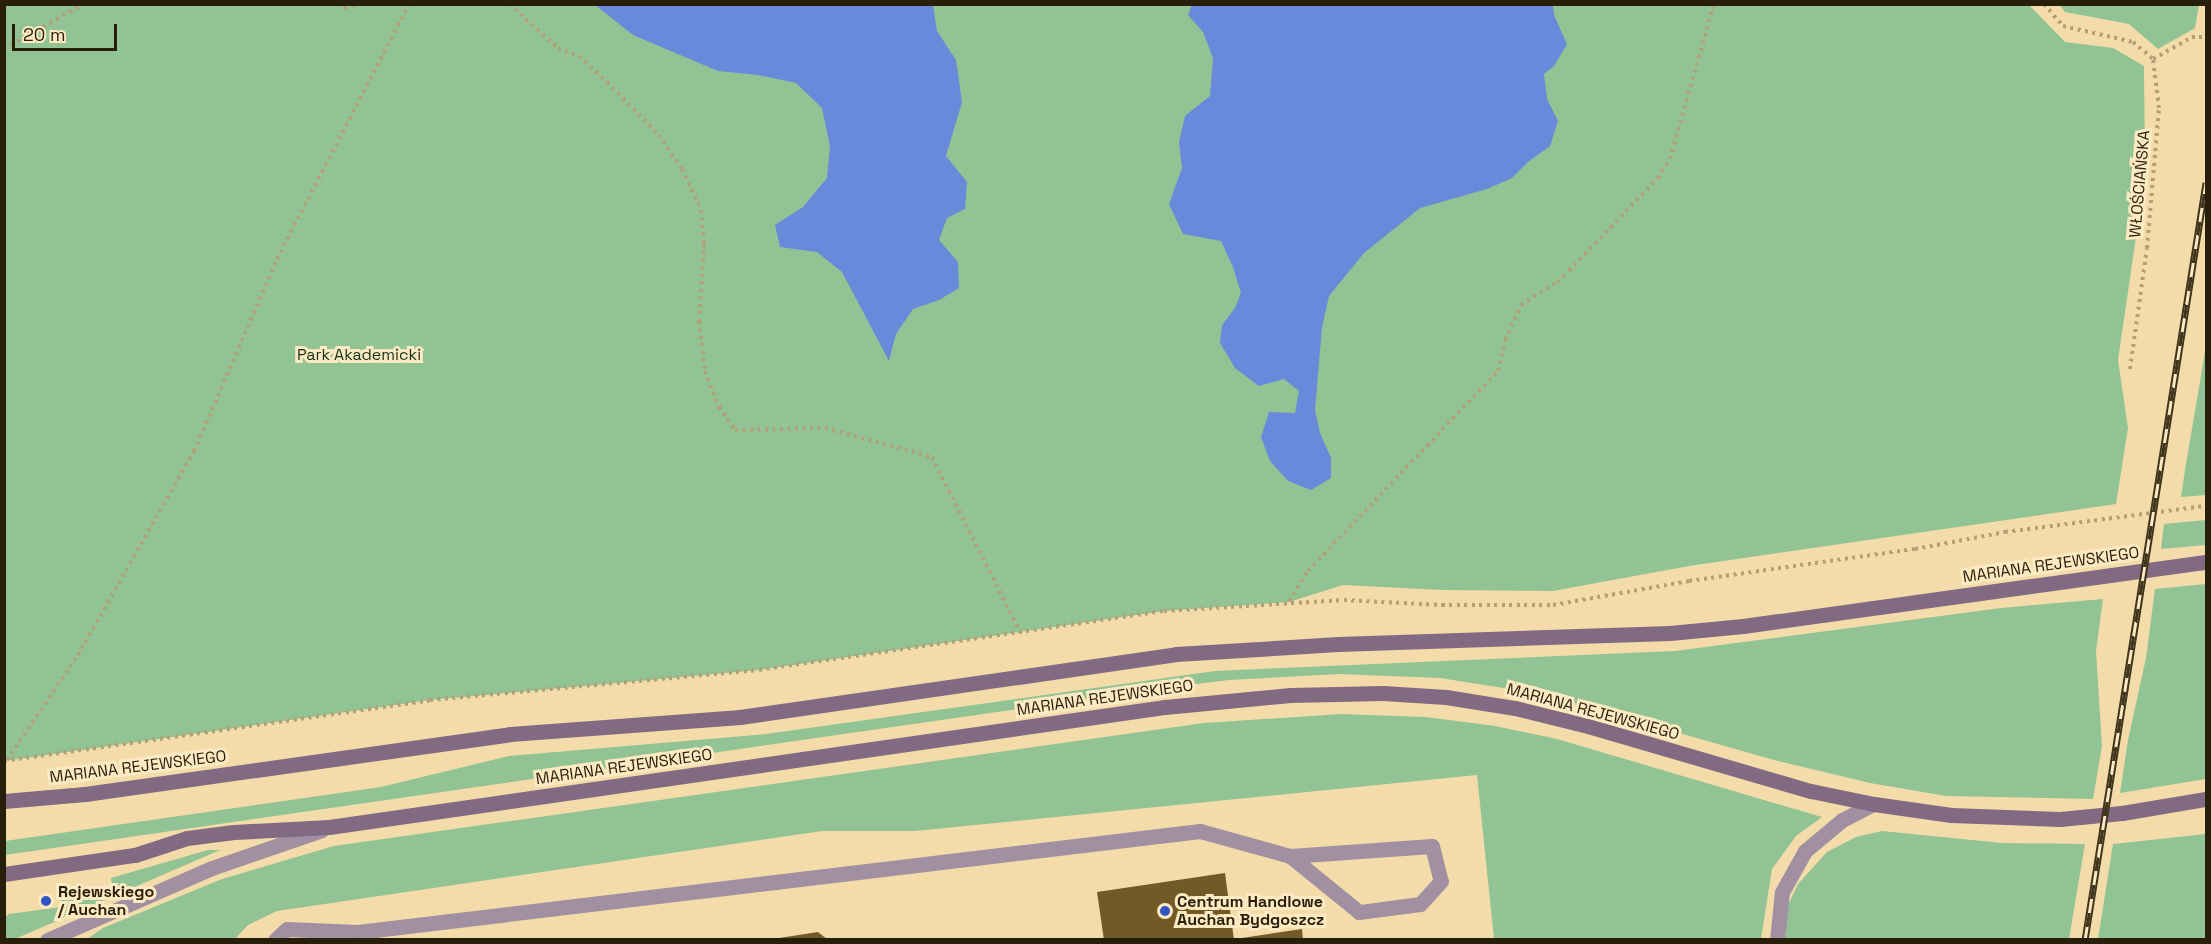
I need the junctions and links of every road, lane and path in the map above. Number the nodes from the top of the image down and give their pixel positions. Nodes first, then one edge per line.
1 (84, 4) edge
2 (337, 4) edge
3 (357, 4) edge
4 (409, 4) edge
5 (509, 4) edge
6 (1714, 4) edge
7 (2044, 4) edge
8 (2206, 37) edge
9 (4, 49) edge
10 (2153, 59) junction
11 (2130, 369) dead end
12 (2206, 506) edge
13 (2206, 562) edge
14 (1289, 602) junction
15 (1020, 632) junction
16 (5, 761) edge
17 (2206, 799) edge
18 (4, 801) edge
19 (1874, 804) junction
20 (329, 827) junction
21 (1290, 856) junction
22 (4, 874) edge
23 (66, 934) edge
24 (47, 939) edge
25 (275, 939) edge
26 (1777, 939) edge

1 - 9 path
2 - 3 path
4 - 16 path
5 - 15 path
6 - 14 path
7 - 10 path
8 - 10 path
10 - 11 path, WŁOŚCIAŃSKA
12 - 14 path
13 - 18 street, MARIANA REJEWSKIEGO
14 - 15 path
15 - 16 path
17 - 19 street, MARIANA REJEWSKIEGO
19 - 20 street, MARIANA REJEWSKIEGO
19 - 26 lane
20 - 22 street, MARIANA REJEWSKIEGO
20 - 23 lane
21 - 21 lane
21 - 25 lane
23 - 24 lane

